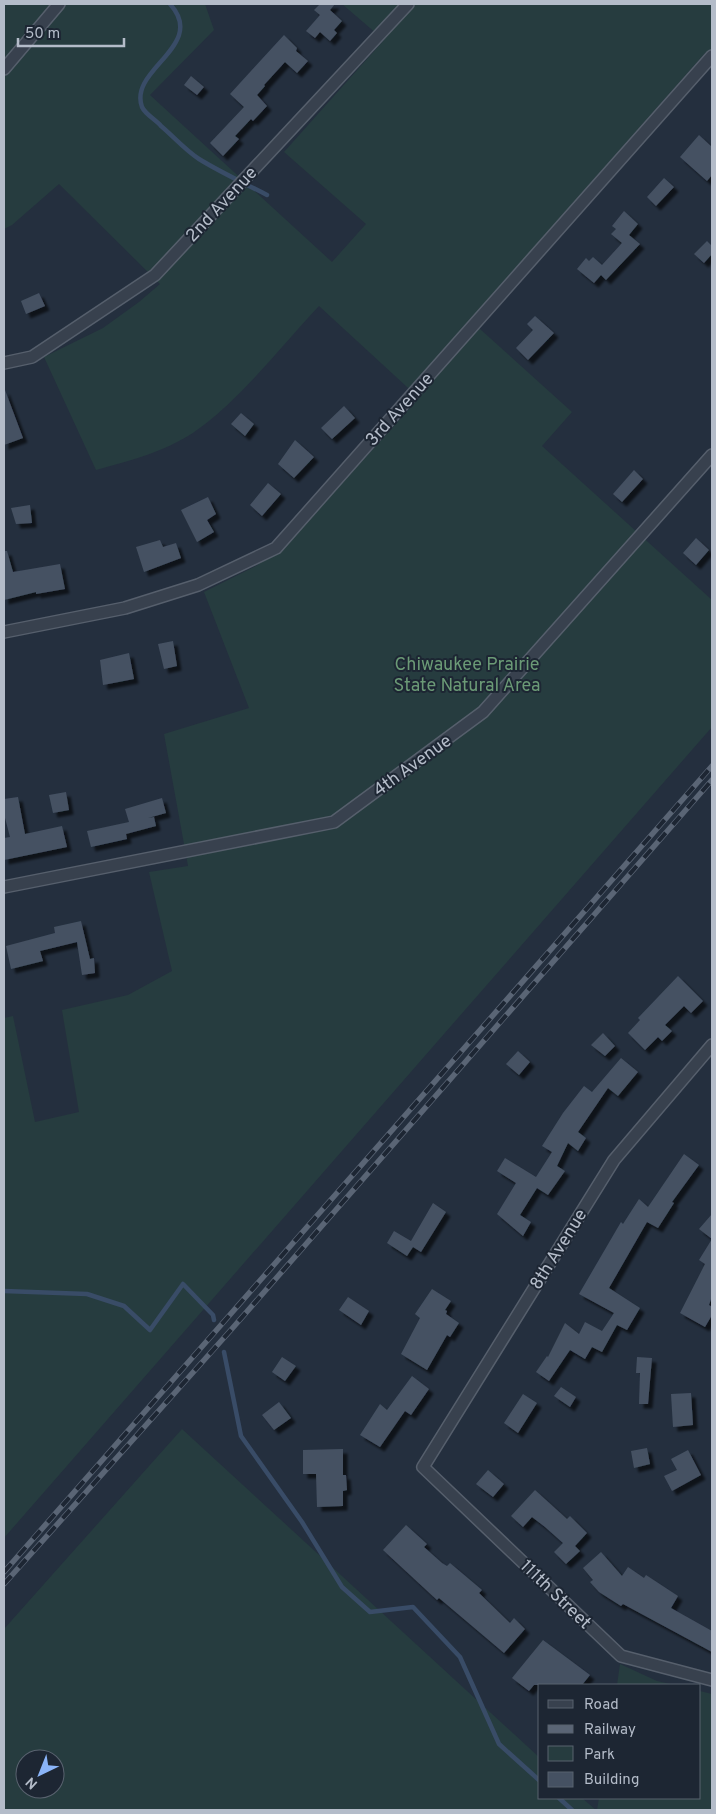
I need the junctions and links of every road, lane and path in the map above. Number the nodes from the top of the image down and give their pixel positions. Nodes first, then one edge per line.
1 (59, 4) edge
2 (408, 4) edge
3 (712, 56) edge
4 (4, 69) edge
5 (4, 362) edge
6 (712, 455) edge
7 (4, 632) edge
8 (4, 886) edge
9 (712, 1045) edge
10 (423, 1467) joint
11 (712, 1680) edge

1 - 4 street
2 - 5 street, 2nd Avenue
3 - 7 street, 3rd Avenue
6 - 8 street, 4th Avenue
9 - 10 street, 8th Avenue
10 - 11 street, 111th Street

